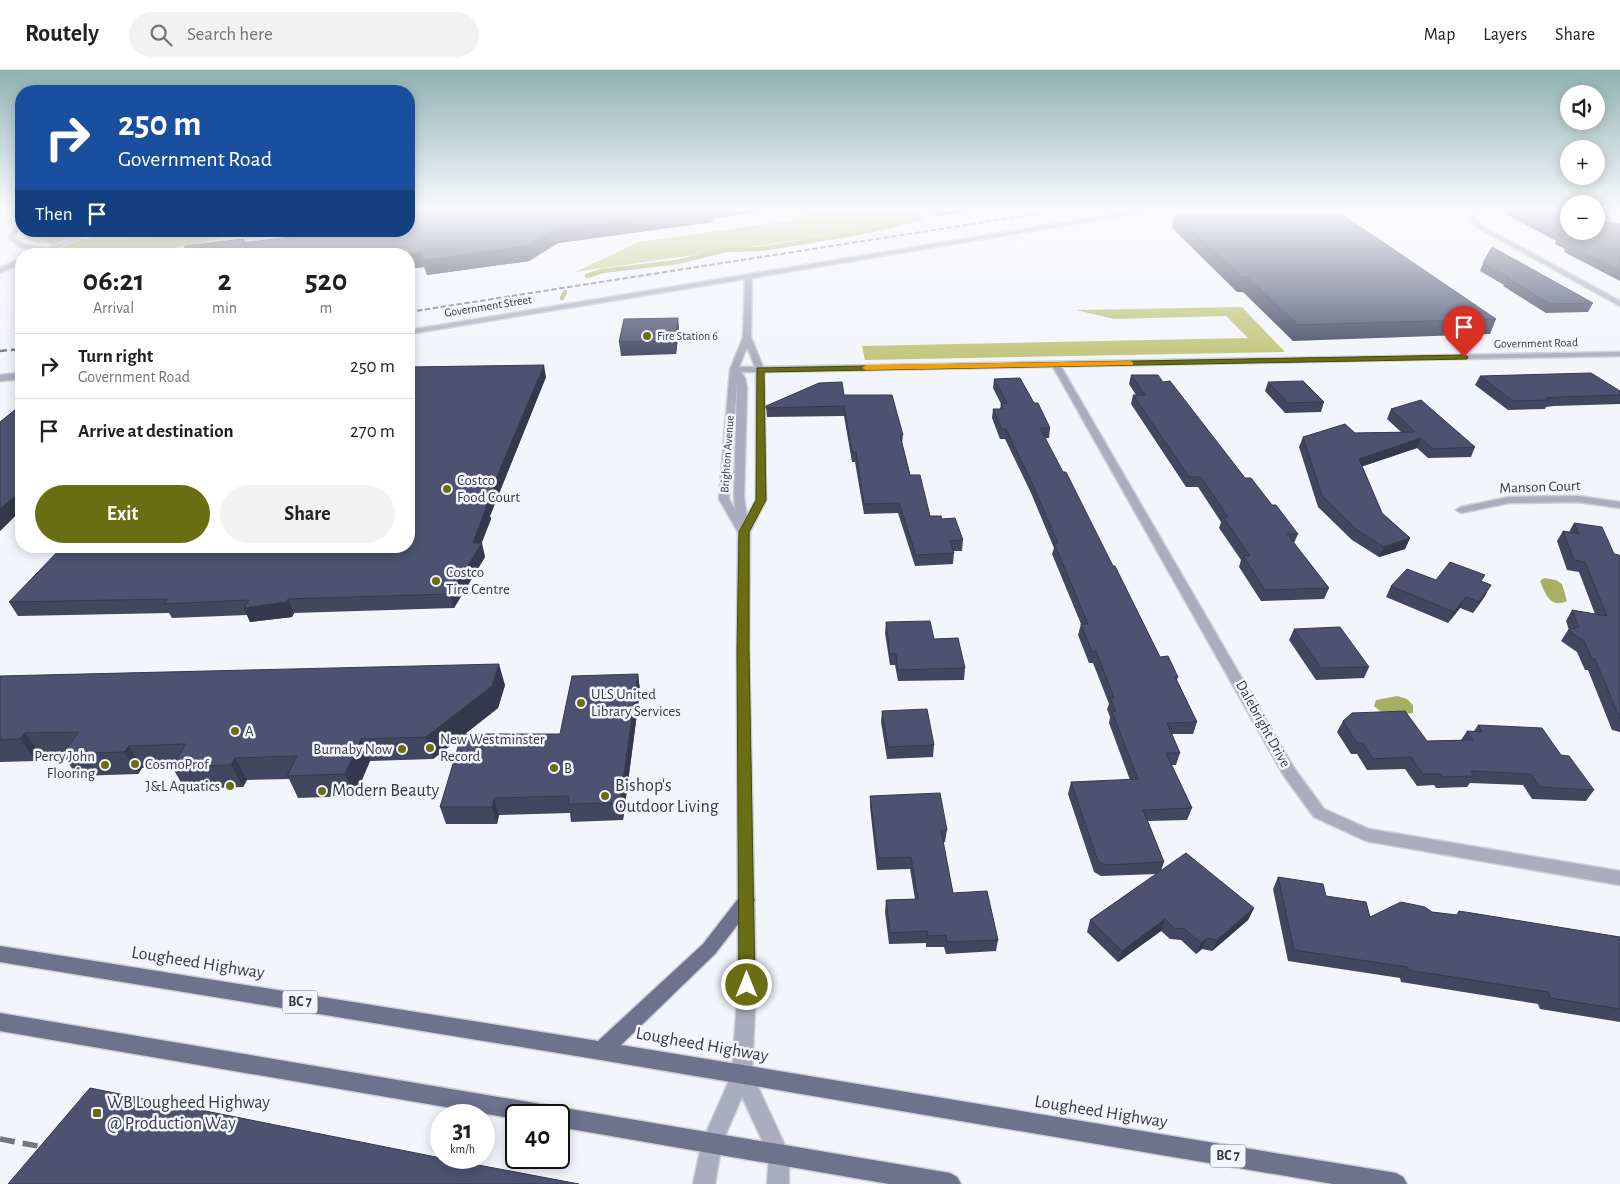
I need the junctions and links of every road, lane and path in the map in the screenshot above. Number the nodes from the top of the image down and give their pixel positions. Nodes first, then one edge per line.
1 (835, 262) edge
2 (1545, 262) edge
3 (15, 264) edge
4 (0, 271) edge
5 (749, 276) junction
6 (1620, 304) edge
7 (415, 331) edge
8 (747, 337) junction
9 (1620, 354) edge
10 (1056, 365) junction
11 (734, 370) junction
12 (760, 370) junction
13 (15, 377) edge
14 (2, 379) edge
15 (1620, 505) edge
16 (1461, 510) dead end
17 (744, 532) junction
18 (1620, 878) edge
19 (747, 900) junction
20 (0, 954) edge
21 (0, 1022) edge
22 (601, 1051) junction
23 (742, 1076) junction
24 (505, 1107) edge
25 (570, 1118) edge
26 (712, 1142) junction
27 (779, 1154) junction
28 (704, 1184) edge
29 (778, 1184) edge
30 (950, 1184) edge
31 (1396, 1184) edge

1 - 5 street, Government Street
2 - 6 street
3 - 4 street
5 - 7 street, Government Street
5 - 8 street
8 - 11 street, Brighton Avenue
8 - 12 street
9 - 10 street, Government Road
10 - 12 street, Government Road
10 - 18 street, Dalebright Drive
11 - 12 street, Government Road
11 - 17 street
11 - 17 street, Brighton Avenue
12 - 17 street
13 - 14 street
15 - 16 street, Manson Court
17 - 19 street
19 - 22 main road
19 - 23 street
20 - 22 main road, Lougheed Highway / BC 7
21 - 24 main road
22 - 23 main road, Lougheed Highway / BC 7
23 - 26 street
23 - 27 street
23 - 31 main road, Lougheed Highway / BC 7
25 - 26 main road
26 - 27 main road
26 - 28 street
27 - 29 street
27 - 30 main road

